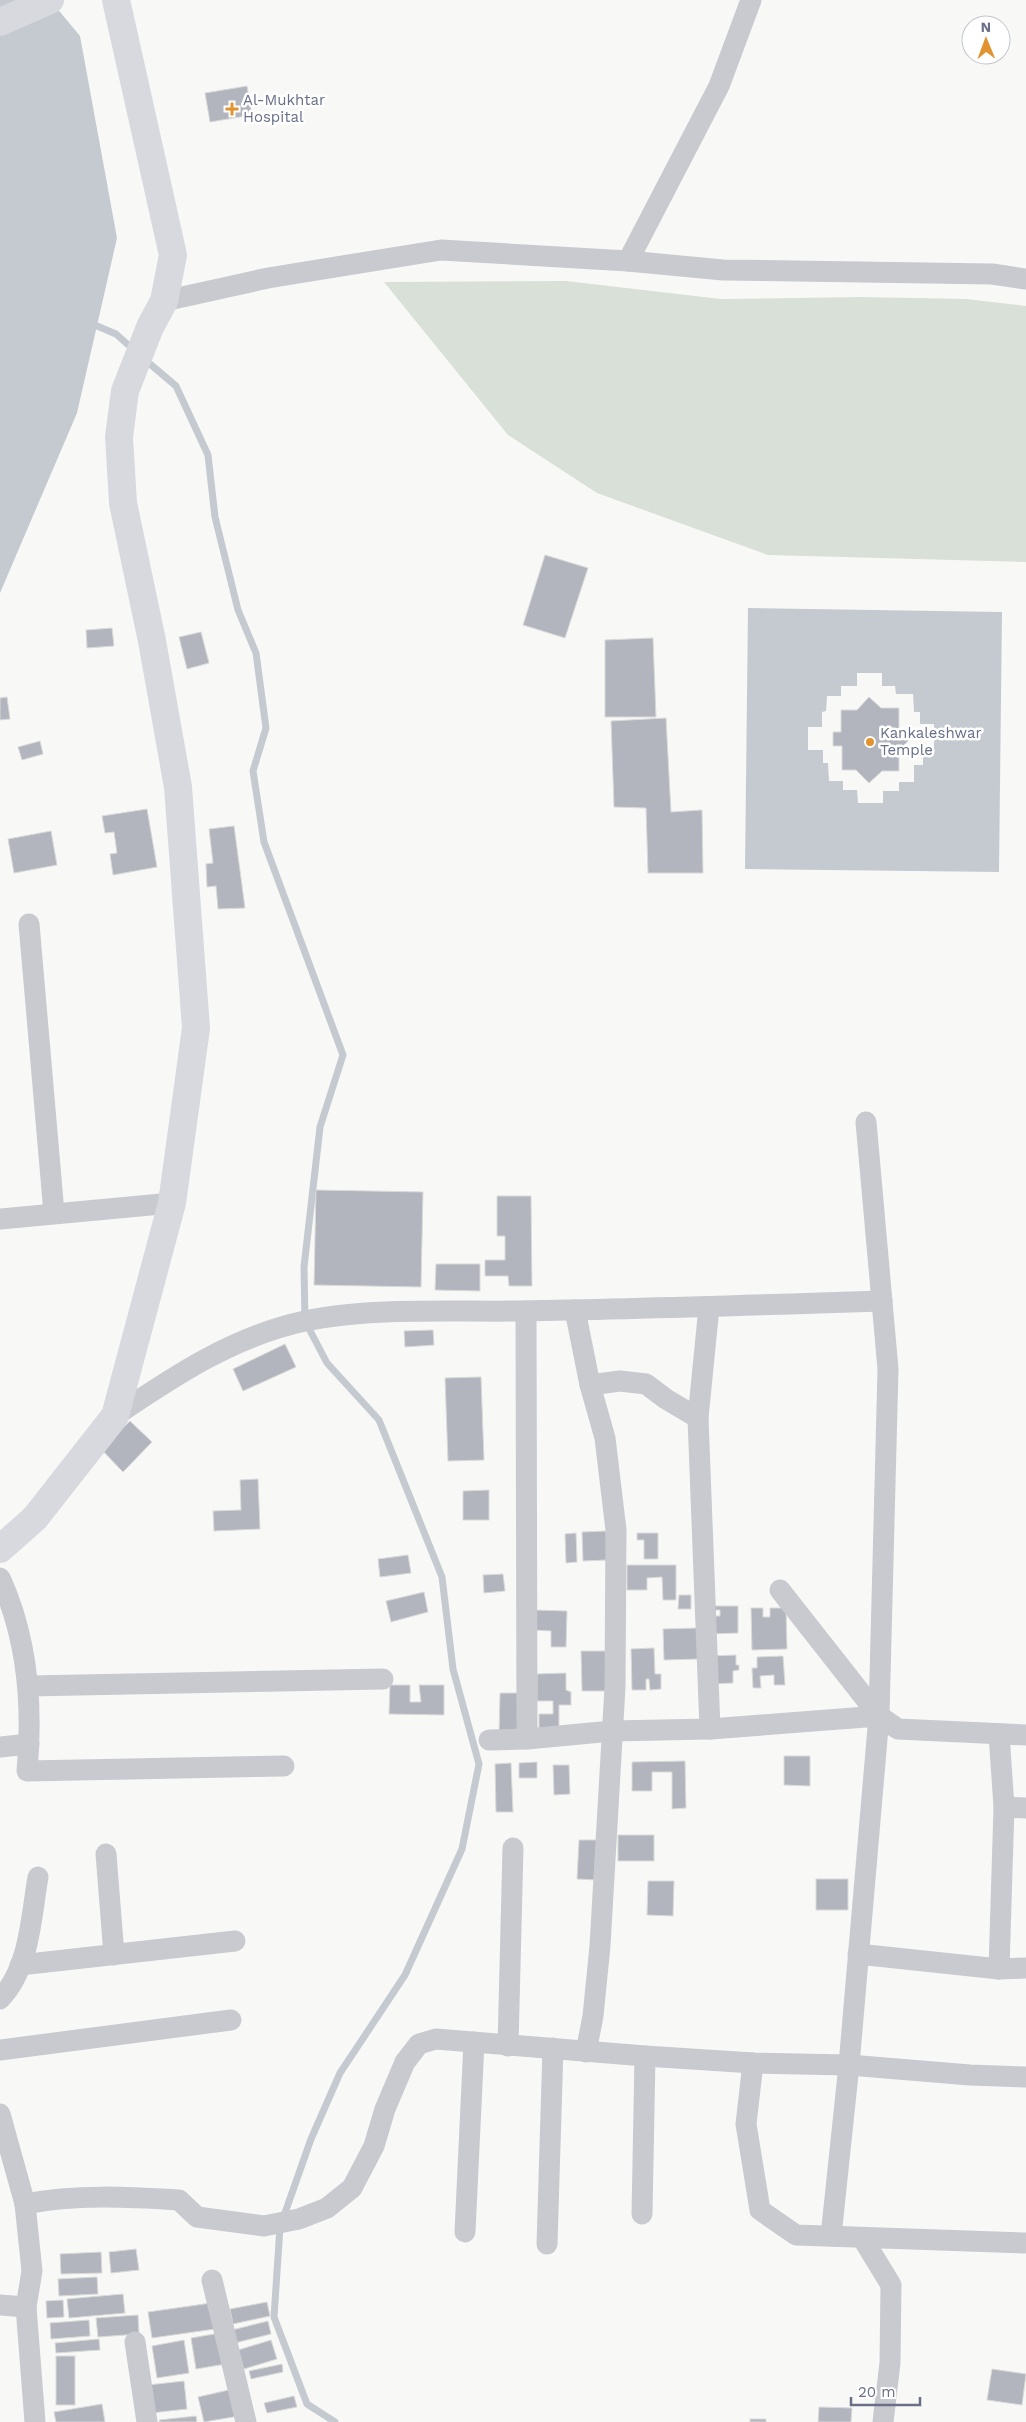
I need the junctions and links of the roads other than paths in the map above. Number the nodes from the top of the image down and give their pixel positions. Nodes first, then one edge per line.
1 (50, 0) edge
2 (116, 0) edge
3 (751, 0) edge
4 (0, 22) edge
5 (628, 261) junction
6 (1026, 279) edge
7 (164, 301) junction
8 (28, 924) dead end
9 (866, 1122) dead end
10 (172, 1203) junction
11 (54, 1213) junction
12 (0, 1219) edge
13 (882, 1301) junction
14 (709, 1307) junction
15 (575, 1310) junction
16 (526, 1311) junction
17 (590, 1385) junction
18 (115, 1416) junction
19 (698, 1418) junction
20 (0, 1549) edge
21 (0, 1578) edge
22 (780, 1590) dead end
23 (383, 1679) dead end
24 (29, 1686) junction
25 (879, 1716) junction
26 (710, 1729) junction
27 (612, 1731) junction
28 (999, 1734) junction
29 (1026, 1735) edge
30 (528, 1739) junction
31 (488, 1740) dead end
32 (29, 1744) junction
33 (0, 1747) edge
34 (284, 1766) dead end
35 (1004, 1807) junction
36 (1026, 1808) edge
37 (513, 1848) dead end
38 (106, 1854) dead end
39 (38, 1877) dead end
40 (236, 1941) dead end
41 (858, 1954) junction
42 (114, 1955) junction
43 (20, 1965) junction
44 (1026, 1968) edge
45 (999, 1969) junction
46 (0, 1999) edge
47 (231, 2020) dead end
48 (474, 2042) junction
49 (508, 2046) junction
50 (552, 2048) junction
51 (0, 2050) edge
52 (586, 2052) junction
53 (645, 2056) junction
54 (753, 2063) junction
55 (849, 2065) junction
56 (1026, 2077) edge
57 (0, 2114) edge
58 (25, 2204) junction
59 (642, 2214) dead end
60 (465, 2232) dead end
61 (831, 2236) junction
62 (863, 2239) junction
63 (1026, 2243) edge
64 (547, 2244) dead end
65 (212, 2280) dead end
66 (0, 2305) edge
67 (26, 2307) junction
68 (135, 2342) dead end
69 (35, 2422) edge
70 (148, 2422) edge
71 (246, 2422) edge
72 (883, 2422) edge

1 - 4 main road
2 - 7 main road
3 - 5 street
5 - 6 street
5 - 7 street
7 - 10 main road
8 - 11 street
9 - 13 street
10 - 11 street
10 - 18 main road
11 - 12 street
13 - 14 street
13 - 25 street
14 - 15 street
14 - 19 street
15 - 16 street
15 - 17 street
16 - 18 street
16 - 30 street
17 - 19 street
17 - 27 street
18 - 20 main road
19 - 26 street
21 - 24 street
22 - 25 street
23 - 24 street
24 - 32 street
25 - 26 street
25 - 28 street
25 - 41 street
26 - 27 street
27 - 30 street
27 - 52 street
28 - 29 street
28 - 35 street
30 - 31 street
32 - 33 street
32 - 34 street
35 - 36 street
35 - 45 street
37 - 49 street
38 - 42 street
39 - 43 street
40 - 42 street
41 - 45 street
41 - 55 street
42 - 43 street
43 - 46 street
44 - 45 street
47 - 51 street
48 - 49 street
48 - 58 street
48 - 60 street
49 - 50 street
50 - 52 street
50 - 64 street
52 - 53 street
53 - 54 street
53 - 59 street
54 - 55 street
54 - 61 street
55 - 56 street
55 - 61 street
57 - 58 street
58 - 67 street
61 - 62 street
62 - 63 street
62 - 72 street
65 - 71 street
66 - 67 street
67 - 69 street
68 - 70 street

